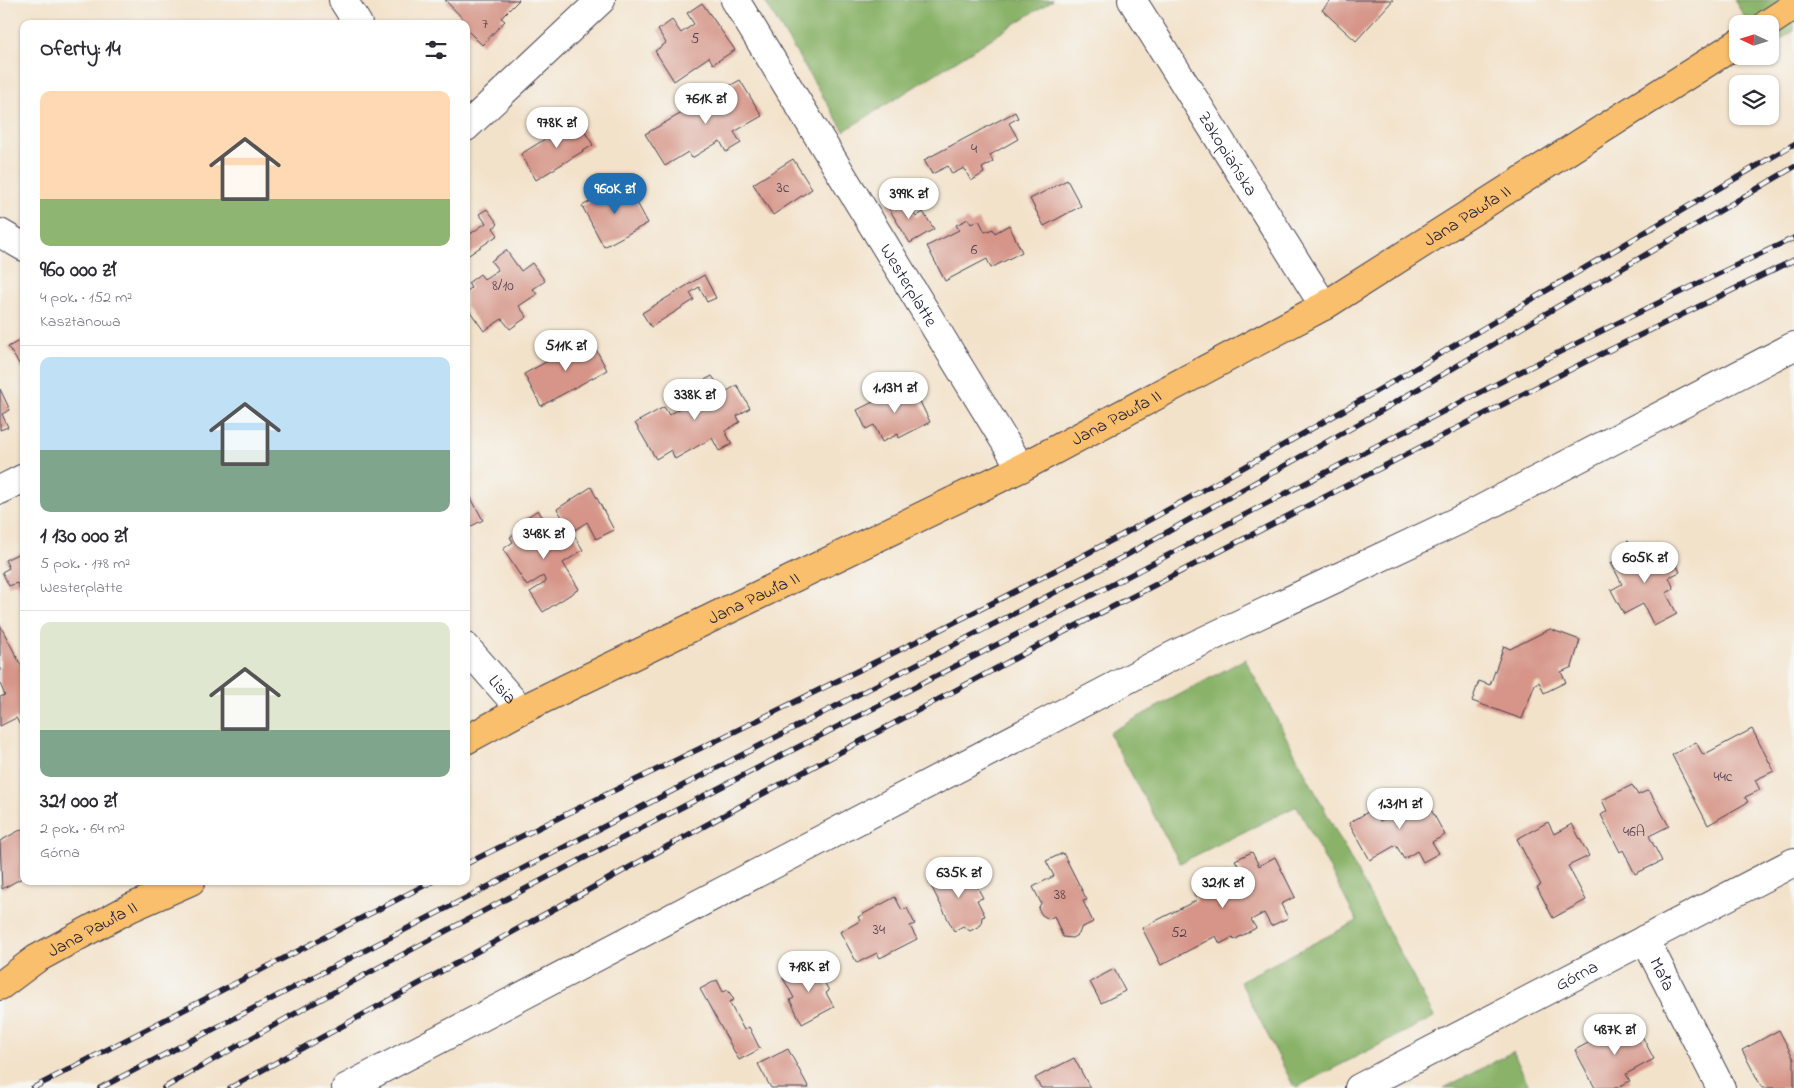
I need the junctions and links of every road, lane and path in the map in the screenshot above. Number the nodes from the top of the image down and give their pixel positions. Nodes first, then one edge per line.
1 (343, 0) edge
2 (601, 0) edge
3 (735, 0) edge
4 (1132, 0) edge
5 (1794, 6) edge
6 (1779, 16) edge
7 (356, 20) edge
8 (1729, 48) edge
9 (470, 123) edge
10 (0, 233) edge
11 (20, 245) edge
12 (1324, 306) junction
13 (1794, 346) edge
14 (1021, 468) junction
15 (20, 480) edge
16 (0, 490) edge
17 (470, 651) edge
18 (520, 710) junction
19 (470, 738) edge
20 (1794, 862) edge
21 (182, 885) edge
22 (1645, 939) junction
23 (0, 986) edge
24 (346, 1088) edge
25 (1359, 1088) edge
26 (1721, 1088) edge

1 - 7 street
2 - 9 street
3 - 14 street, Westerplatte
4 - 12 street, Zakopiańska
5 - 6 main road
8 - 12 main road, Jana Pawła II
10 - 11 street
12 - 14 main road, Jana Pawła II
13 - 24 street
14 - 18 main road, Jana Pawła II
15 - 16 street
17 - 18 street, Lisia
18 - 19 main road, Jana Pawła II
20 - 22 street, Górna
21 - 23 main road, Jana Pawła II
22 - 25 street, Górna
22 - 26 street, Mała

